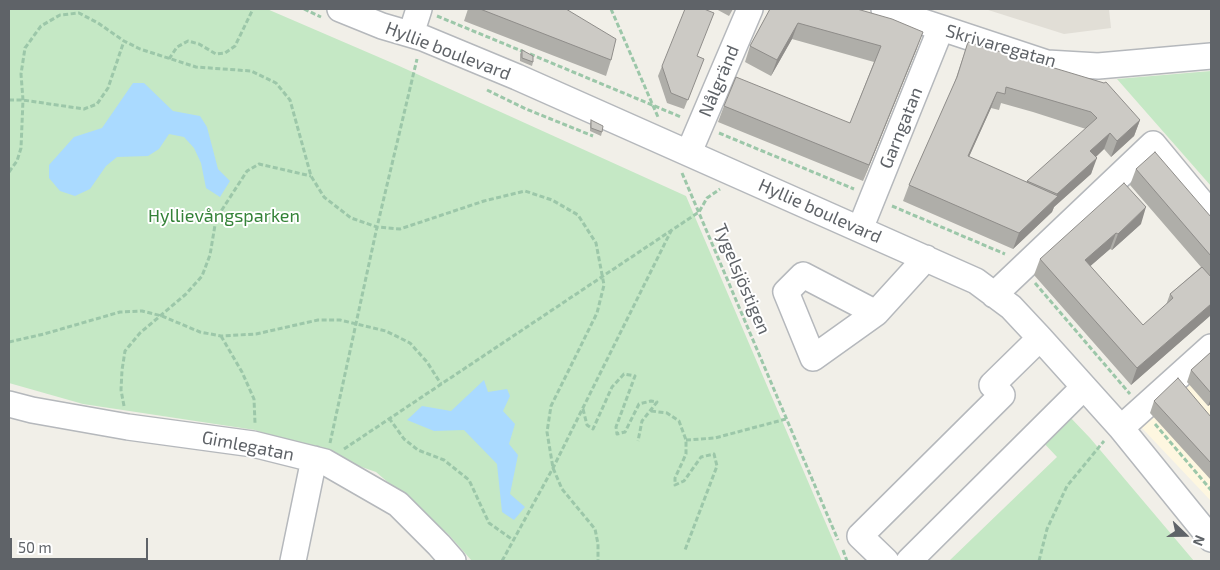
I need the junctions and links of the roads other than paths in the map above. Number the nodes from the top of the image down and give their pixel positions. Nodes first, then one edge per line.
1 (340, 9) edge
2 (419, 9) edge
3 (750, 9) edge
4 (884, 9) edge
5 (941, 28) junction
6 (417, 36) junction
7 (1211, 56) edge
8 (679, 148) junction
9 (1211, 214) edge
10 (860, 228) junction
11 (926, 258) junction
12 (994, 295) junction
13 (876, 313) dead end
14 (1040, 338) junction
15 (1211, 347) edge
16 (1084, 387) junction
17 (9, 404) edge
18 (1113, 434) junction
19 (320, 461) junction
20 (1211, 539) edge
21 (293, 561) edge
22 (453, 561) edge
23 (886, 561) edge
24 (909, 561) edge

1 - 6 street, Hyllie boulevard
2 - 6 street
3 - 8 street, Nålgränd
4 - 5 street, Skrivaregatan
5 - 7 street, Skrivaregatan
5 - 10 street, Garngatan
6 - 8 street, Hyllie boulevard
8 - 10 street, Hyllie boulevard
9 - 12 street
10 - 11 street, Hyllie boulevard
11 - 12 street, Hyllie boulevard
11 - 13 street
12 - 14 street, Hyllie boulevard
14 - 16 street, Hyllie boulevard
14 - 23 street
15 - 18 street
16 - 18 street, Hyllie boulevard
16 - 24 street
17 - 19 street, Gimlegatan
18 - 20 street, Hyllie boulevard
19 - 21 street
19 - 22 street, Gimlegatan

